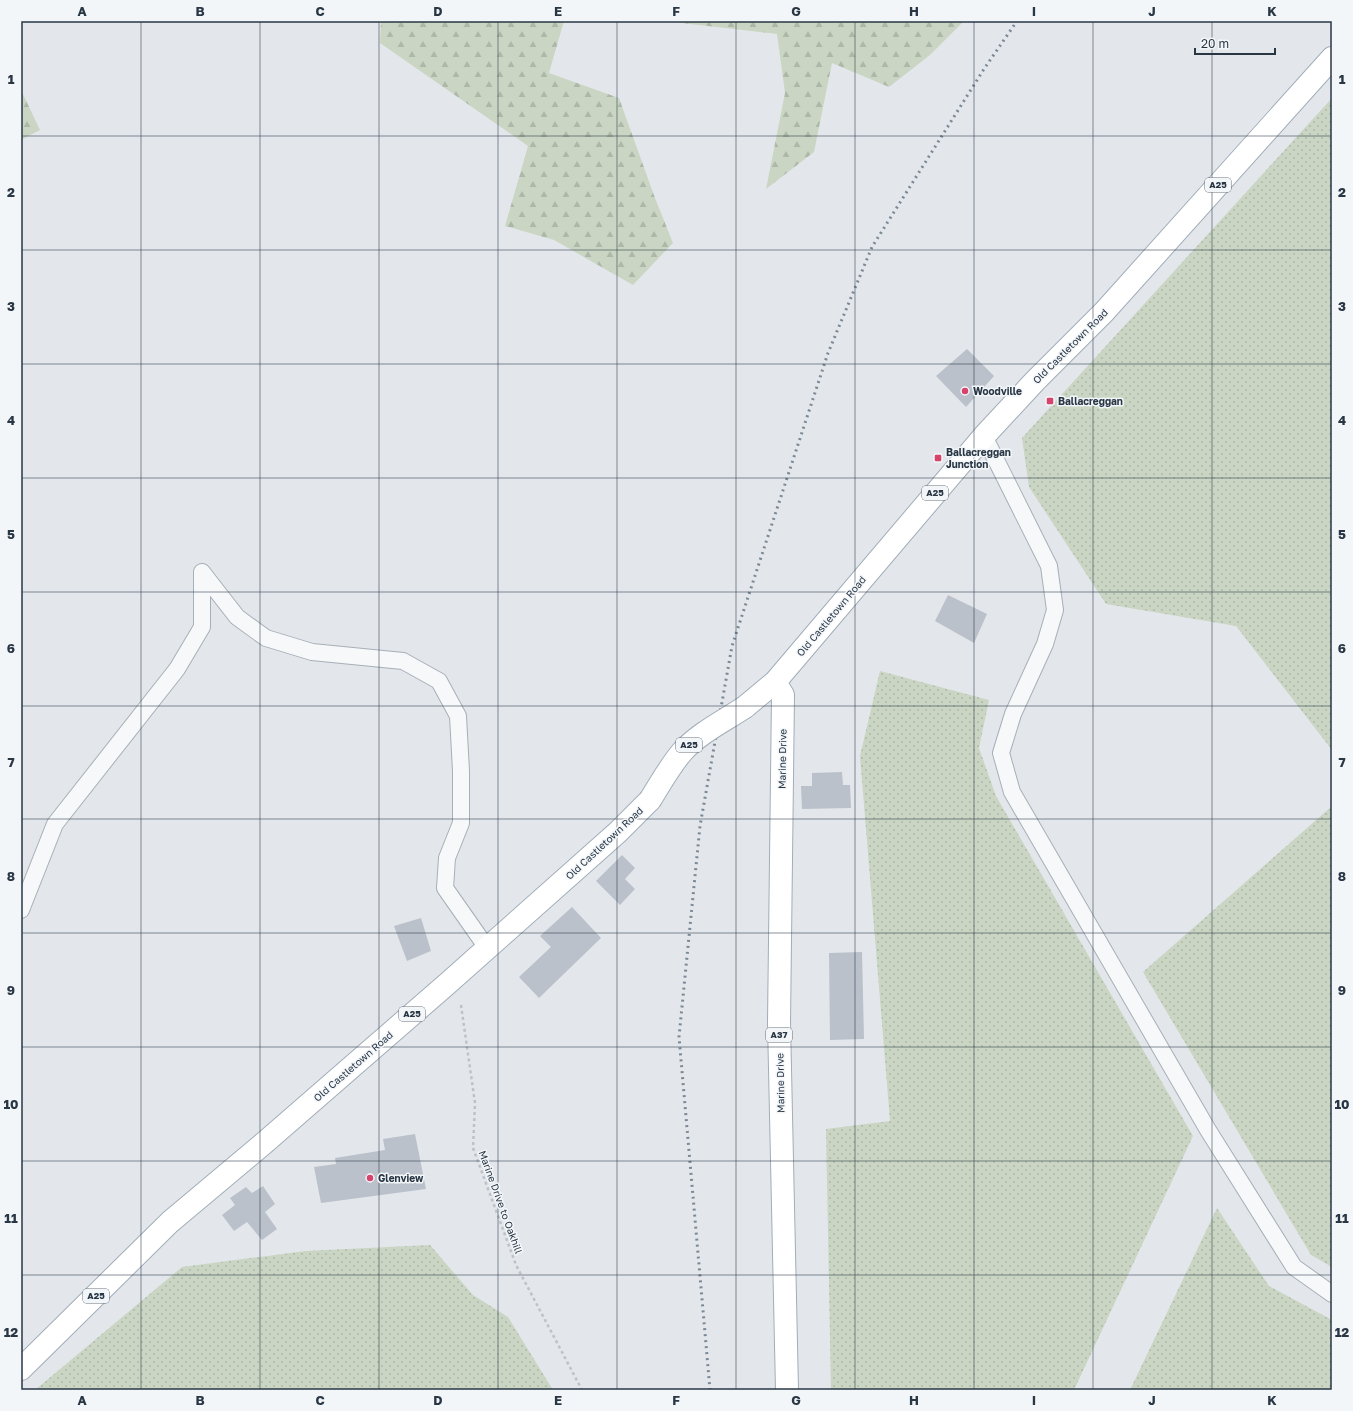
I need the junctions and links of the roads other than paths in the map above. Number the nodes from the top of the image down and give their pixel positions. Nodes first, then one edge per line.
1 (1332, 58) edge
2 (984, 436) junction
3 (775, 682) junction
4 (21, 910) edge
5 (487, 948) junction
6 (1332, 1294) edge
7 (23, 1364) edge
8 (787, 1390) edge

1 - 2 main road, Old Castletown Road / A25
2 - 3 main road, Old Castletown Road / A25
2 - 6 lane
3 - 5 main road, Old Castletown Road / A25, bridge
3 - 8 main road, Marine Drive / A37
4 - 5 lane
5 - 7 main road, Old Castletown Road / A25

